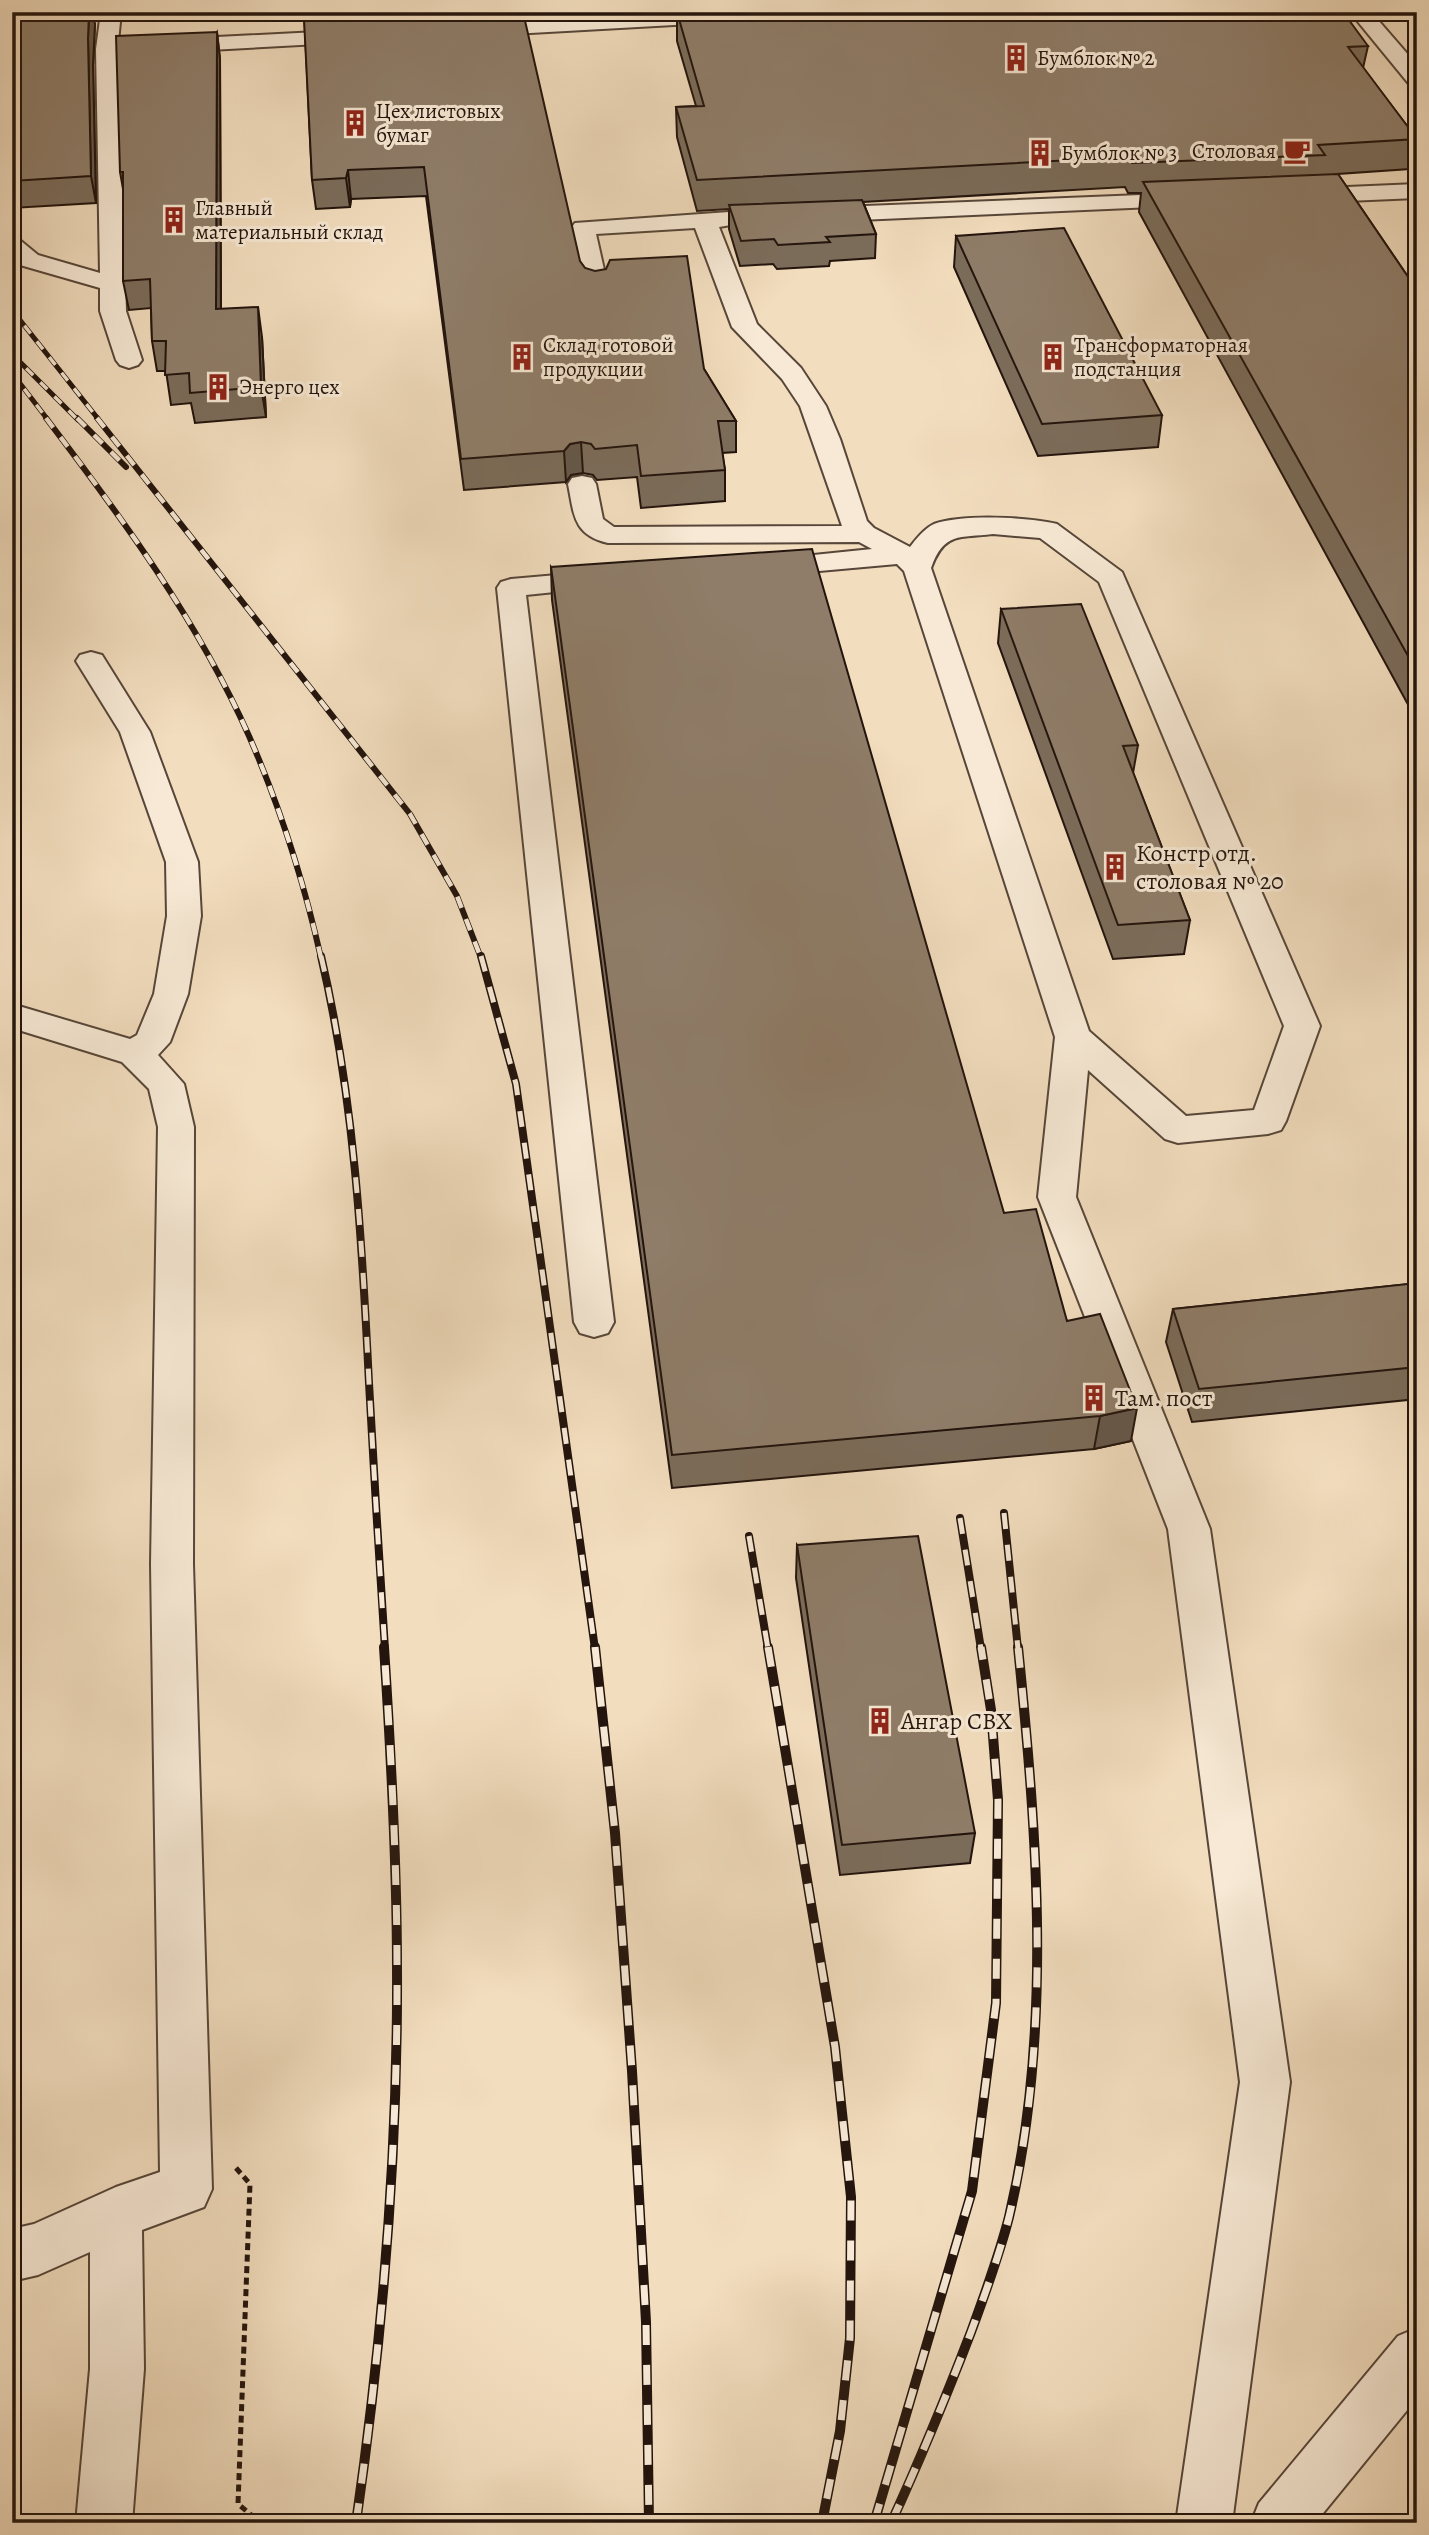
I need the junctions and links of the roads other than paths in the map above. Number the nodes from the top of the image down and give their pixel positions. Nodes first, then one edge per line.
1 (111, 12) edge
2 (799, 12) edge
3 (1360, 12) edge
4 (450, 31) edge
5 (380, 35) edge
6 (107, 49) junction
7 (1417, 79) edge
8 (1417, 191) edge
9 (1277, 197) edge
10 (1207, 200) edge
11 (788, 216) edge
12 (746, 218) edge
13 (704, 220) junction
14 (12, 246) edge
15 (113, 284) junction
16 (597, 292) edge
17 (128, 360) dead end
18 (582, 484) dead end
19 (864, 534) junction
20 (911, 561) junction
21 (728, 570) edge
22 (633, 578) edge
23 (91, 661) dead end
24 (12, 1016) edge
25 (1073, 1037) junction
26 (135, 1053) junction
27 (594, 1322) dead end
28 (116, 2213) junction
29 (12, 2255) edge
30 (1417, 2355) edge
31 (104, 2523) edge
32 (1204, 2523) edge
33 (1279, 2523) edge

1 - 6 street
2 - 4 street
3 - 7 street
5 - 6 street
6 - 15 street
8 - 9 street
10 - 11 street
12 - 13 street
13 - 16 street
13 - 19 street
14 - 15 street
15 - 17 street
18 - 19 street
19 - 20 street
20 - 21 street
20 - 25 street
20 - 25 street
22 - 27 street
23 - 26 street
24 - 26 street
25 - 32 street
26 - 28 street
28 - 29 street
28 - 31 street
30 - 33 street

